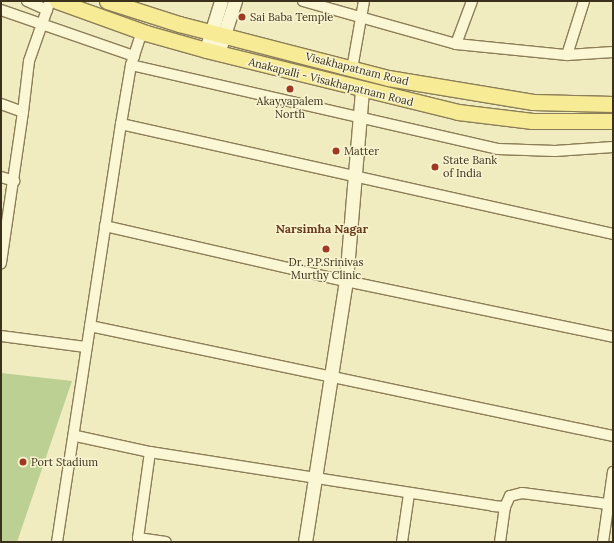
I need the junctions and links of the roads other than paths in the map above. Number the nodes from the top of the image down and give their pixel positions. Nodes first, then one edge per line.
1 (27, 1) edge
2 (107, 1) edge
3 (222, 1) edge
4 (235, 1) edge
5 (303, 1) edge
6 (364, 1) edge
7 (472, 1) edge
8 (584, 1) edge
9 (52, 4) edge
10 (1, 10) edge
11 (359, 18) junction
12 (42, 25) junction
13 (142, 32) junction
14 (217, 34) junction
15 (456, 44) junction
16 (212, 52) junction
17 (613, 52) edge
18 (568, 55) junction
19 (133, 60) junction
20 (352, 69) junction
21 (362, 91) junction
22 (1, 104) edge
23 (613, 104) edge
24 (23, 112) junction
25 (360, 116) junction
26 (613, 121) edge
27 (120, 124) junction
28 (613, 146) edge
29 (355, 176) junction
30 (1, 177) edge
31 (14, 181) junction
32 (105, 226) junction
33 (613, 234) edge
34 (1, 263) edge
35 (346, 281) junction
36 (90, 326) junction
37 (1, 336) edge
38 (613, 337) edge
39 (86, 347) junction
40 (332, 378) junction
41 (76, 436) junction
42 (613, 436) edge
43 (150, 452) junction
44 (613, 472) edge
45 (314, 478) junction
46 (409, 494) junction
47 (608, 504) junction
48 (505, 507) junction
49 (609, 528) edge
50 (138, 540) edge
51 (57, 542) edge
52 (166, 542) edge
53 (305, 542) edge
54 (402, 542) edge
55 (500, 542) edge
56 (603, 542) edge

1 - 9 street
2 - 14 main road, Visakhapatnam Road
3 - 14 main road
4 - 14 main road
5 - 11 street
6 - 11 street
7 - 15 street
8 - 18 street
9 - 12 street
9 - 13 main road, Anakapalli - Visakhapatnam Road
10 - 12 street
11 - 15 street
11 - 20 street
12 - 19 street
12 - 24 street
13 - 16 main road, Anakapalli - Visakhapatnam Road
13 - 19 street
14 - 16 main road
14 - 20 main road, Visakhapatnam Road
15 - 18 street
16 - 21 main road, Anakapalli - Visakhapatnam Road
17 - 18 street
19 - 25 street
19 - 27 street
20 - 23 main road, Visakhapatnam Road
21 - 25 main road
21 - 26 main road, Anakapalli - Visakhapatnam Road
22 - 24 street
24 - 31 street
25 - 28 street
25 - 29 main road
27 - 29 street
27 - 32 street
29 - 33 street
29 - 35 main road
30 - 31 street
31 - 34 street
32 - 35 street
32 - 36 street
35 - 38 street
35 - 40 main road
36 - 39 street
36 - 40 street
37 - 39 street
39 - 41 street
40 - 42 street
40 - 45 main road
41 - 43 street
41 - 51 street
43 - 45 street
43 - 50 street
44 - 47 street
45 - 46 street
45 - 53 main road
46 - 48 street
46 - 54 street
47 - 48 street
47 - 49 street
48 - 55 street
49 - 56 street
50 - 52 street

